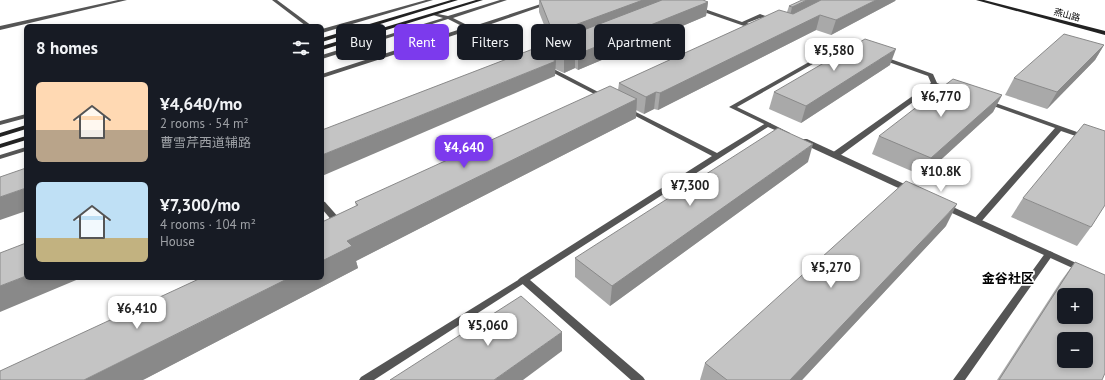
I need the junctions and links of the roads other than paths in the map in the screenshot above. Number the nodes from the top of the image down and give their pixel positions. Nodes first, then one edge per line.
1 (124, 0) edge
2 (274, 0) edge
3 (431, 0) edge
4 (456, 0) edge
5 (481, 0) edge
6 (505, 0) edge
7 (558, 0) edge
8 (978, 0) edge
9 (997, 0) edge
10 (689, 5) edge
11 (435, 14) junction
12 (449, 18) junction
13 (782, 23) edge
14 (306, 24) edge
15 (376, 24) edge
16 (462, 24) edge
17 (483, 24) edge
18 (743, 24) junction
19 (1105, 27) edge
20 (0, 28) edge
21 (745, 30) edge
22 (324, 31) edge
23 (324, 33) edge
24 (457, 33) edge
25 (1105, 33) edge
26 (336, 36) joint
27 (324, 39) edge
28 (324, 47) edge
29 (865, 52) edge
30 (872, 55) edge
31 (324, 56) edge
32 (523, 56) edge
33 (533, 61) junction
34 (526, 63) edge
35 (324, 75) edge
36 (934, 84) junction
37 (956, 91) edge
38 (604, 97) edge
39 (978, 99) edge
40 (623, 107) edge
41 (24, 117) edge
42 (0, 123) edge
43 (768, 124) junction
44 (24, 128) edge
45 (1059, 128) junction
46 (0, 135) edge
47 (24, 139) edge
48 (1105, 144) edge
49 (0, 146) edge
50 (24, 150) edge
51 (835, 155) junction
52 (718, 156) junction
53 (0, 157) edge
54 (920, 194) edge
55 (934, 201) edge
56 (324, 206) edge
57 (977, 221) junction
58 (327, 225) edge
59 (1049, 254) junction
60 (1091, 273) edge
61 (523, 280) junction
62 (365, 380) edge
63 (639, 380) edge
64 (959, 380) edge

1 - 20 street
2 - 14 street
3 - 22 street
4 - 15 main road
5 - 11 main road
6 - 12 street
7 - 17 street
8 - 25 main road, 燕山路
9 - 19 main road, 燕山路
10 - 18 street
11 - 12 street
11 - 28 main road
12 - 16 street
12 - 31 street
13 - 18 street
18 - 21 street
23 - 26 street
24 - 35 street
26 - 27 main road
29 - 43 street
30 - 36 street
32 - 33 street
33 - 34 street
33 - 38 street
36 - 37 street
36 - 51 street
39 - 45 street
40 - 52 street
41 - 42 street
43 - 51 street
43 - 52 street
44 - 46 main road
45 - 48 street
45 - 57 street
47 - 49 main road
50 - 53 street
51 - 54 street
52 - 61 street
55 - 57 street
56 - 58 street
57 - 59 street
59 - 60 street
59 - 64 street
61 - 62 street
61 - 63 street

